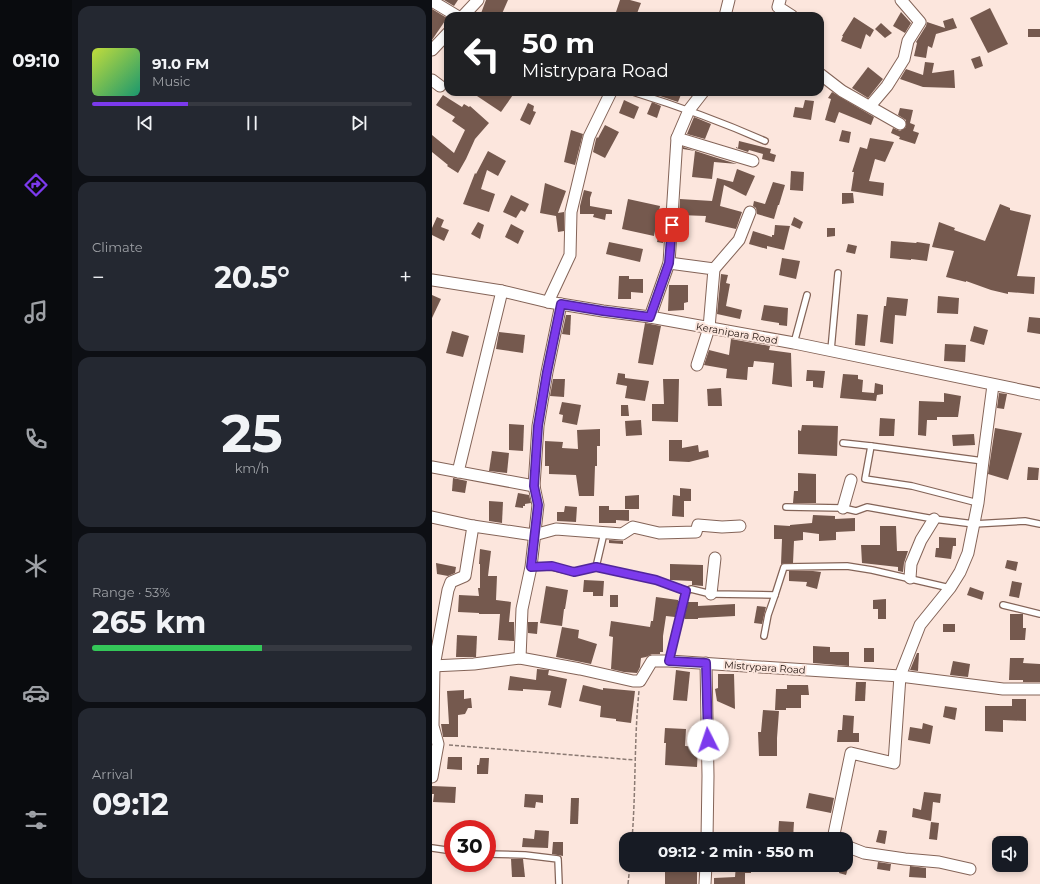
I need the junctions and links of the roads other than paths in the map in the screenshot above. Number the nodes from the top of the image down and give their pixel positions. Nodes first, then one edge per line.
1 (478, 0) edge
2 (729, 0) edge
3 (780, 0) edge
4 (901, 0) edge
5 (432, 1) edge
6 (450, 12) edge
7 (467, 12) edge
8 (726, 12) edge
9 (786, 12) edge
10 (444, 36) edge
11 (432, 50) edge
12 (824, 77) edge
13 (609, 96) edge
14 (645, 96) edge
15 (700, 96) edge
16 (870, 106) junction
17 (689, 110) junction
18 (900, 124) dead end
19 (676, 138) junction
20 (765, 141) dead end
21 (716, 150) dead end
22 (750, 212) dead end
23 (669, 263) junction
24 (714, 269) junction
25 (838, 273) dead end
26 (432, 280) edge
27 (502, 291) junction
28 (807, 295) dead end
29 (548, 302) junction
30 (561, 304) junction
31 (650, 317) junction
32 (709, 328) junction
33 (794, 343) junction
34 (831, 350) junction
35 (696, 365) dead end
36 (993, 385) junction
37 (1040, 394) edge
38 (843, 443) dead end
39 (871, 446) junction
40 (982, 461) junction
41 (432, 467) edge
42 (458, 472) junction
43 (851, 480) dead end
44 (534, 486) junction
45 (978, 503) junction
46 (786, 507) dead end
47 (843, 508) junction
48 (432, 516) edge
49 (934, 519) junction
50 (974, 524) junction
51 (1040, 524) edge
52 (473, 526) junction
53 (740, 526) dead end
54 (604, 533) junction
55 (534, 535) junction
56 (715, 558) dead end
57 (531, 567) junction
58 (596, 567) junction
59 (910, 578) junction
60 (950, 588) junction
61 (686, 591) junction
62 (711, 594) junction
63 (775, 595) junction
64 (1003, 605) dead end
65 (1040, 614) edge
66 (437, 617) edge
67 (764, 636) dead end
68 (520, 658) junction
69 (669, 661) junction
70 (706, 663) junction
71 (433, 666) edge
72 (900, 676) junction
73 (1040, 689) edge
74 (432, 777) edge
75 (707, 832) edge
76 (834, 832) edge
77 (432, 848) edge
78 (853, 849) edge
79 (444, 850) edge
80 (496, 854) edge
81 (970, 869) dead end
82 (706, 872) edge
83 (559, 884) edge
84 (705, 884) edge

1 - 7 street
2 - 8 street
3 - 9 street
4 - 16 street
5 - 6 street
10 - 11 street
12 - 16 street
13 - 29 street
14 - 17 lane
15 - 17 street
16 - 18 street
17 - 19 street
17 - 20 lane
19 - 21 street
19 - 23 street
22 - 24 street
23 - 24 street
23 - 31 street
24 - 32 street
25 - 34 lane
26 - 27 street, Keranipara Road
27 - 29 street, Keranipara Road
27 - 42 street
28 - 33 lane
29 - 30 street, Keranipara Road
30 - 31 street, Keranipara Road
30 - 44 street
31 - 32 street, Keranipara Road
32 - 33 street, Keranipara Road
32 - 35 street
33 - 34 street, Keranipara Road
34 - 36 street, Keranipara Road
36 - 37 street, Keranipara Road
36 - 40 street
38 - 39 lane
39 - 40 lane
39 - 45 lane
40 - 45 street
41 - 42 street
42 - 44 street
43 - 47 street
44 - 55 street
45 - 50 street
46 - 47 lane
47 - 49 lane
48 - 52 street
49 - 50 lane
49 - 59 street
50 - 51 lane
50 - 60 street
52 - 55 street
52 - 66 street
53 - 54 street
54 - 55 street
54 - 58 lane
55 - 57 street
56 - 62 street
57 - 58 lane
57 - 68 street
58 - 61 lane
59 - 60 lane
59 - 63 lane
60 - 72 street
61 - 62 lane
61 - 69 lane
62 - 63 lane
63 - 67 lane
64 - 65 lane
66 - 71 street
68 - 69 street, Mistrypara Road
68 - 71 street
69 - 70 street, Mistrypara Road
70 - 72 street, Mistrypara Road
70 - 75 street
71 - 74 street
72 - 73 street, Mistrypara Road
72 - 76 street
77 - 79 lane
78 - 81 street
80 - 83 lane
82 - 84 street

